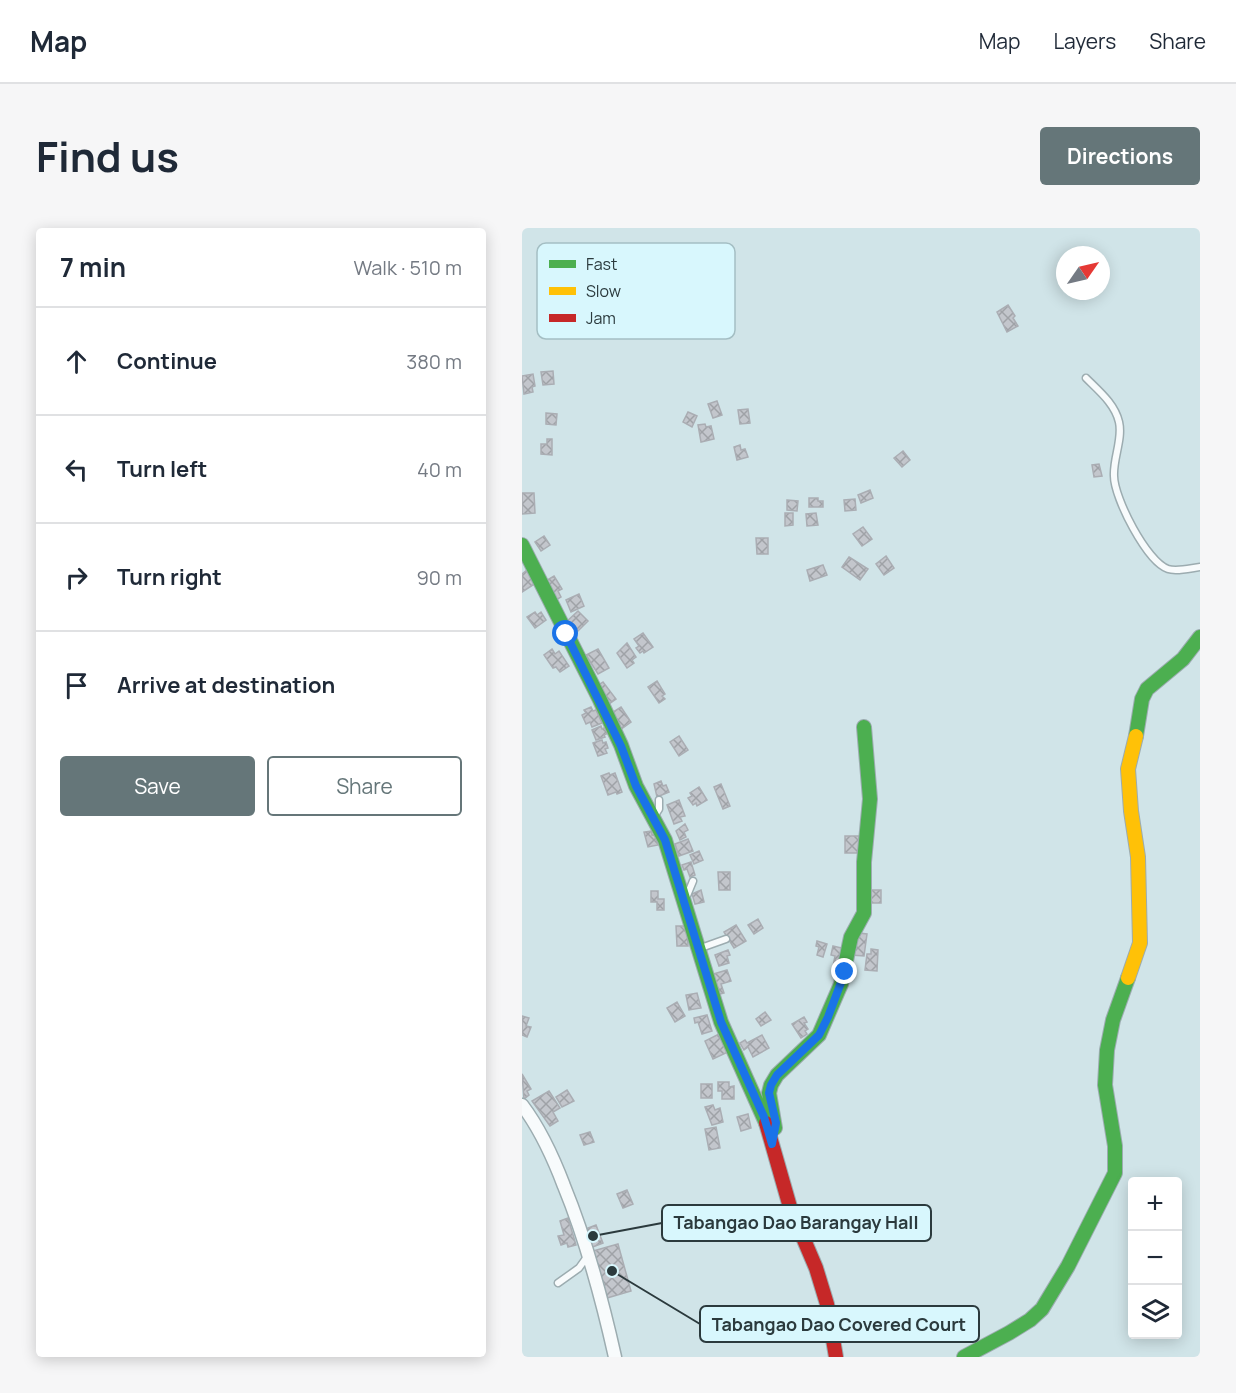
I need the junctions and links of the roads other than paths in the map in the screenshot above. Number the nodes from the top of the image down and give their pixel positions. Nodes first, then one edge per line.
1 (1086, 378) dead end
2 (522, 545) edge
3 (1200, 567) edge
4 (1200, 637) edge
5 (864, 727) dead end
6 (659, 800) dead end
7 (653, 818) junction
8 (693, 881) dead end
9 (684, 902) junction
10 (726, 939) dead end
11 (698, 950) junction
12 (522, 1105) edge
13 (772, 1144) junction
14 (589, 1253) junction
15 (558, 1283) dead end
16 (615, 1357) edge
17 (837, 1357) edge
18 (964, 1357) edge

1 - 3 lane
2 - 7 street
4 - 18 street
5 - 13 street
6 - 7 lane
7 - 9 street
8 - 9 lane
9 - 11 street
10 - 11 lane
11 - 13 street
12 - 14 street
13 - 17 street
14 - 15 lane
14 - 16 street

